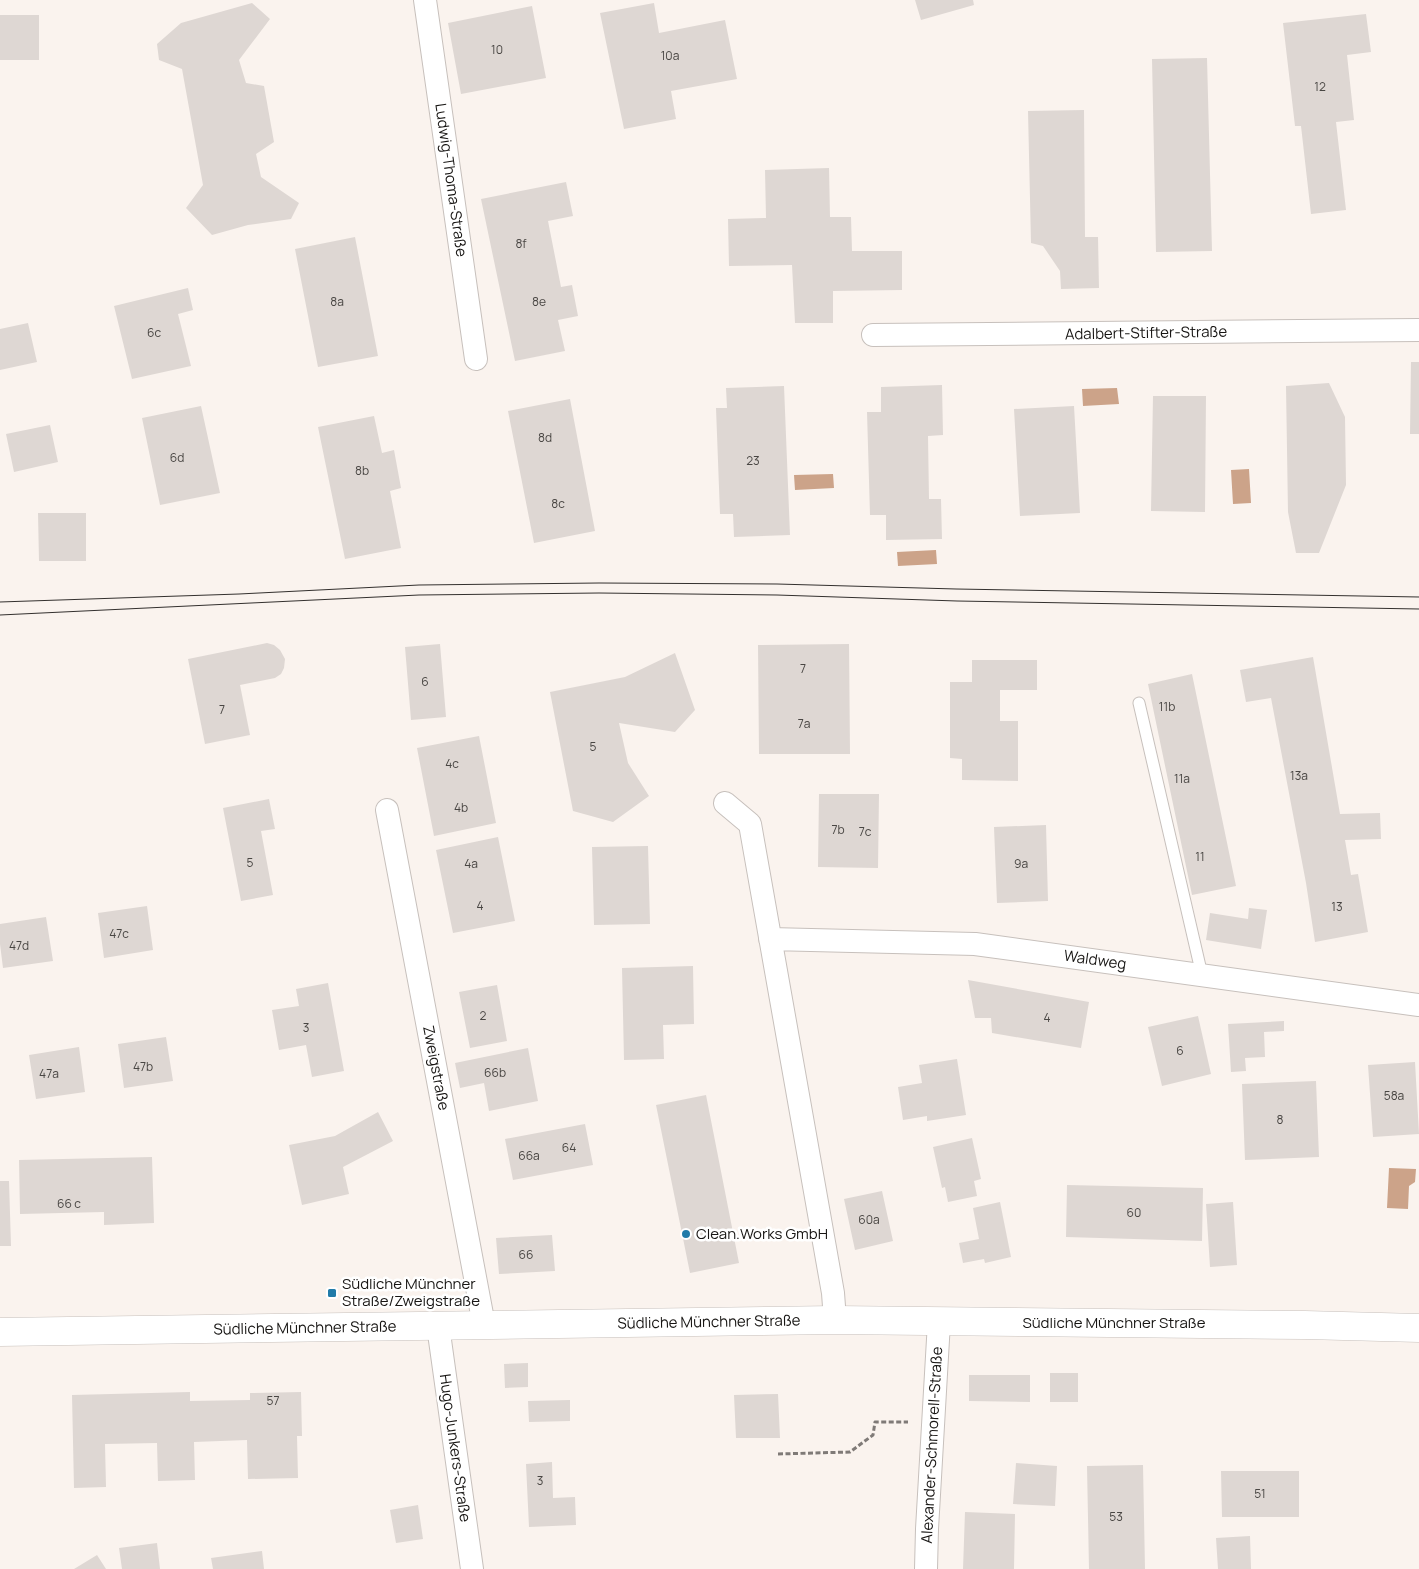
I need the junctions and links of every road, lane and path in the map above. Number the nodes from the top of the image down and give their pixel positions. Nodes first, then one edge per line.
1 (425, 0) edge
2 (1419, 330) edge
3 (873, 335) dead end
4 (476, 359) dead end
5 (1139, 703) dead end
6 (726, 803) dead end
7 (387, 810) dead end
8 (770, 939) junction
9 (1202, 975) junction
10 (1419, 1005) edge
11 (835, 1320) junction
12 (939, 1322) junction
13 (484, 1325) junction
14 (438, 1326) junction
15 (1419, 1328) edge
16 (0, 1332) edge
17 (933, 1422) junction
18 (778, 1454) dead end
19 (472, 1569) edge
20 (926, 1569) edge

1 - 4 street, Ludwig-Thoma-Straße
2 - 3 street, Adalbert-Stifter-Straße
5 - 9 lane
6 - 8 street
7 - 13 street, Zweigstraße
8 - 9 street, Waldweg
8 - 11 street
9 - 10 street, Waldweg
11 - 12 main road, Südliche Münchner Straße
11 - 13 main road, Südliche Münchner Straße
12 - 15 main road, Südliche Münchner Straße
12 - 17 street, Alexander-Schmorell-Straße
13 - 14 main road, Südliche Münchner Straße
14 - 16 main road, Südliche Münchner Straße
14 - 19 street, Hugo-Junkers-Straße
17 - 18 path
17 - 20 street, Alexander-Schmorell-Straße

